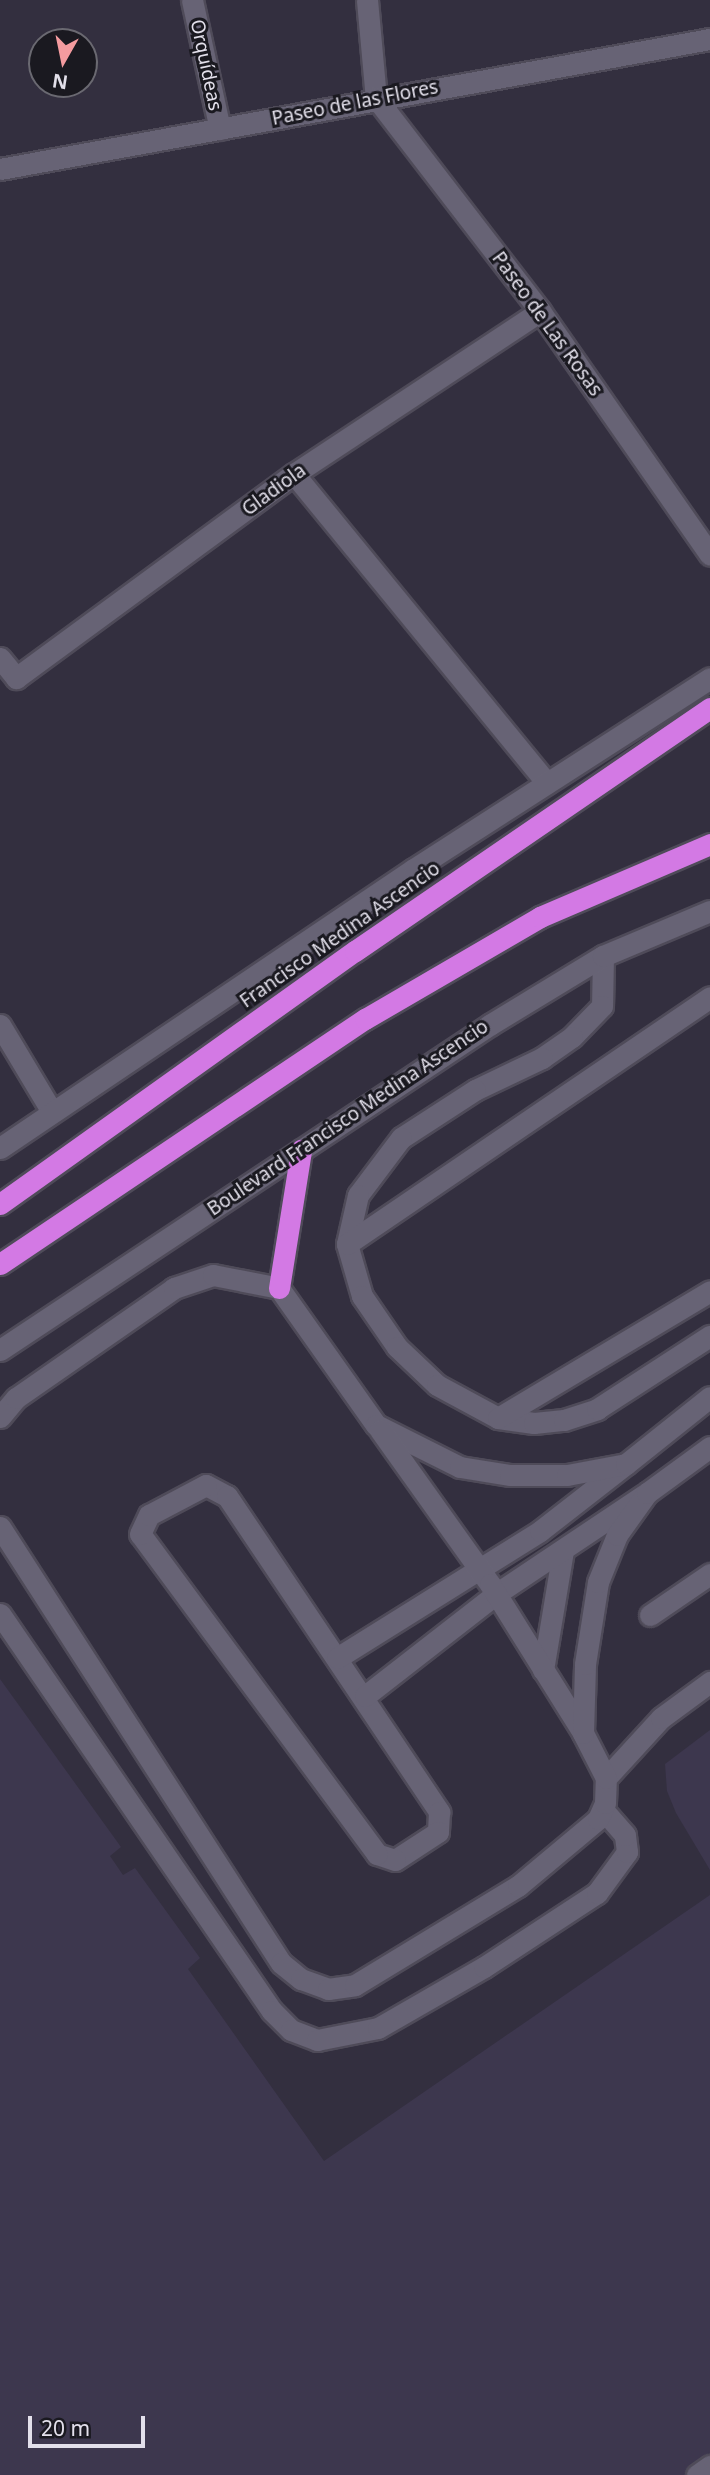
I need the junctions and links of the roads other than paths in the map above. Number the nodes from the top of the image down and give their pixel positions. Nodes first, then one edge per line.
1 (192, 0) edge
2 (367, 0) edge
3 (710, 39) edge
4 (376, 98) junction
5 (220, 129) junction
6 (0, 169) edge
7 (540, 311) junction
8 (294, 474) junction
9 (710, 555) edge
10 (0, 658) edge
11 (710, 678) edge
12 (710, 710) edge
13 (547, 783) junction
14 (710, 844) edge
15 (710, 911) edge
16 (603, 956) junction
17 (710, 997) edge
18 (0, 1025) edge
19 (52, 1112) junction
20 (0, 1148) edge
21 (301, 1150) junction
22 (0, 1204) edge
23 (347, 1244) junction
24 (0, 1264) edge
25 (279, 1288) junction
26 (710, 1291) edge
27 (710, 1336) edge
28 (0, 1350) edge
29 (710, 1397) edge
30 (0, 1417) edge
31 (498, 1418) junction
32 (376, 1425) junction
33 (710, 1447) edge
34 (626, 1464) junction
35 (647, 1493) junction
36 (0, 1527) edge
37 (563, 1549) junction
38 (480, 1570) junction
39 (710, 1574) edge
40 (496, 1594) junction
41 (0, 1614) edge
42 (650, 1615) dead end
43 (337, 1658) junction
44 (542, 1670) junction
45 (710, 1682) edge
46 (365, 1696) junction
47 (583, 1733) junction
48 (606, 1778) junction
49 (603, 1810) junction
50 (710, 2466) edge
51 (697, 2475) edge

1 - 5 street, Orquídeas
2 - 4 street
3 - 4 street, Paseo de las Flores
4 - 5 street, Paseo de las Flores
4 - 7 street, Paseo de Las Rosas
5 - 6 street, Paseo de las Flores
7 - 8 street, Gladiola
7 - 9 street, Paseo de Las Rosas
8 - 10 street, Gladiola
8 - 13 street
11 - 13 street, Francisco Medina Ascencio
12 - 22 highway, Francisco Medina Ascencio
13 - 19 street, Francisco Medina Ascencio
14 - 24 highway
15 - 16 street, Boulevard Francisco Medina Ascencio
16 - 21 street, Boulevard Francisco Medina Ascencio
16 - 23 street
17 - 23 street
18 - 19 street
19 - 20 street, Francisco Medina Ascencio
21 - 25 highway
21 - 28 street, Boulevard Francisco Medina Ascencio
23 - 31 street
25 - 30 street
25 - 32 street
26 - 31 street
27 - 31 street
29 - 34 street
32 - 34 street
32 - 38 street
33 - 35 street
34 - 38 street
35 - 37 street
35 - 47 street
36 - 49 street
37 - 40 street
37 - 44 street
38 - 40 street
38 - 43 street
39 - 42 street
40 - 44 street
40 - 46 street
41 - 49 street
43 - 46 street
43 - 46 street
44 - 47 street
45 - 48 street
47 - 48 street
48 - 49 street
50 - 51 street

